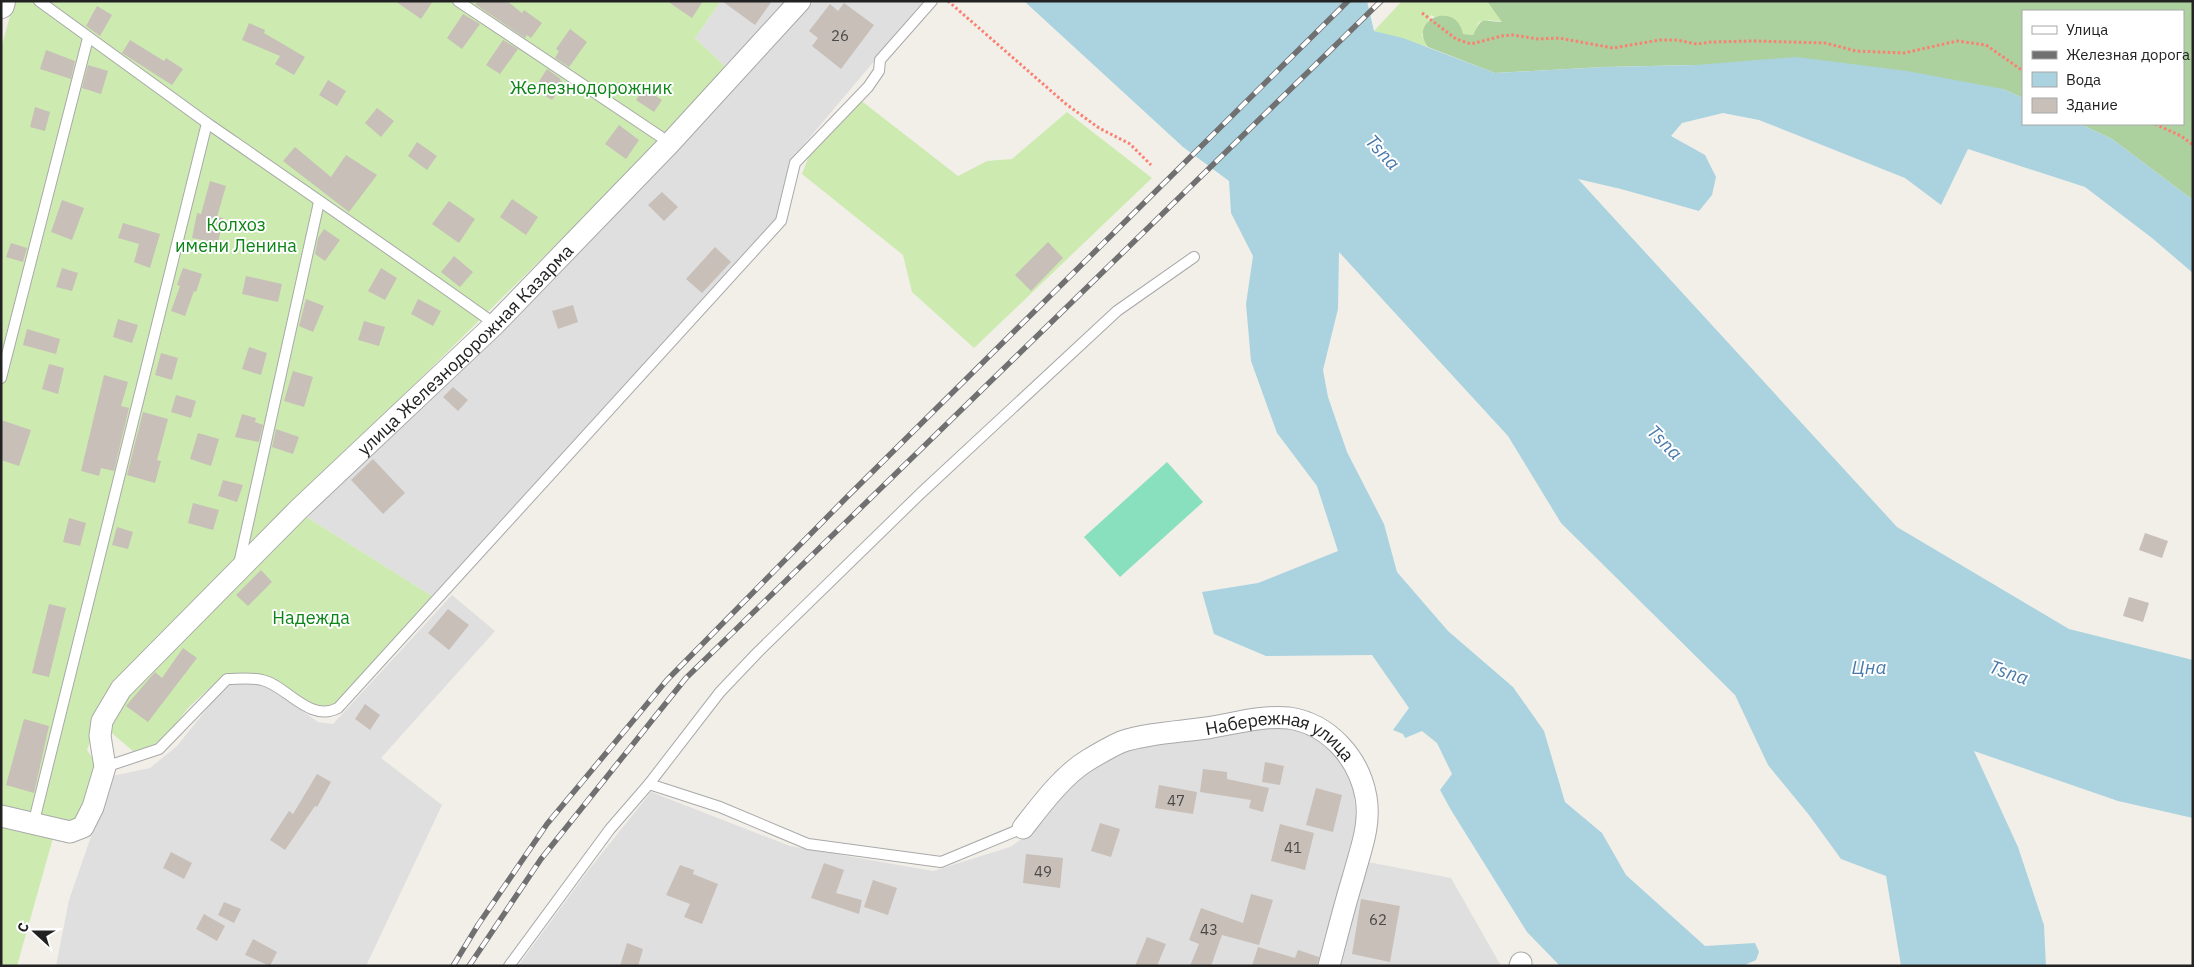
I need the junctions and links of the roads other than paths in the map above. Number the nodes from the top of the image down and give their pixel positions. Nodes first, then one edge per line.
1 (39, 1) edge
2 (458, 1) edge
3 (800, 1) edge
4 (932, 1) edge
5 (88, 38) junction
6 (207, 123) junction
7 (670, 143) junction
8 (319, 202) junction
9 (1194, 257) dead end
10 (495, 324) junction
11 (1, 378) edge
12 (237, 573) junction
13 (105, 767) junction
14 (649, 784) junction
15 (1, 816) edge
16 (33, 825) junction
17 (1023, 828) joint
18 (509, 966) edge
19 (1329, 966) edge

1 - 5 lane
2 - 7 lane
3 - 7 street, улица Железнодорожная Казарма
4 - 13 lane
5 - 6 lane
5 - 11 lane
6 - 8 lane
6 - 16 lane
7 - 10 street, улица Железнодорожная Казарма
8 - 10 lane
8 - 12 lane
9 - 14 lane
10 - 12 street, улица Железнодорожная Казарма
12 - 13 street, улица Железнодорожная Казарма
13 - 16 street
14 - 17 lane
14 - 18 lane
15 - 16 street
17 - 19 street, Набережная улица

